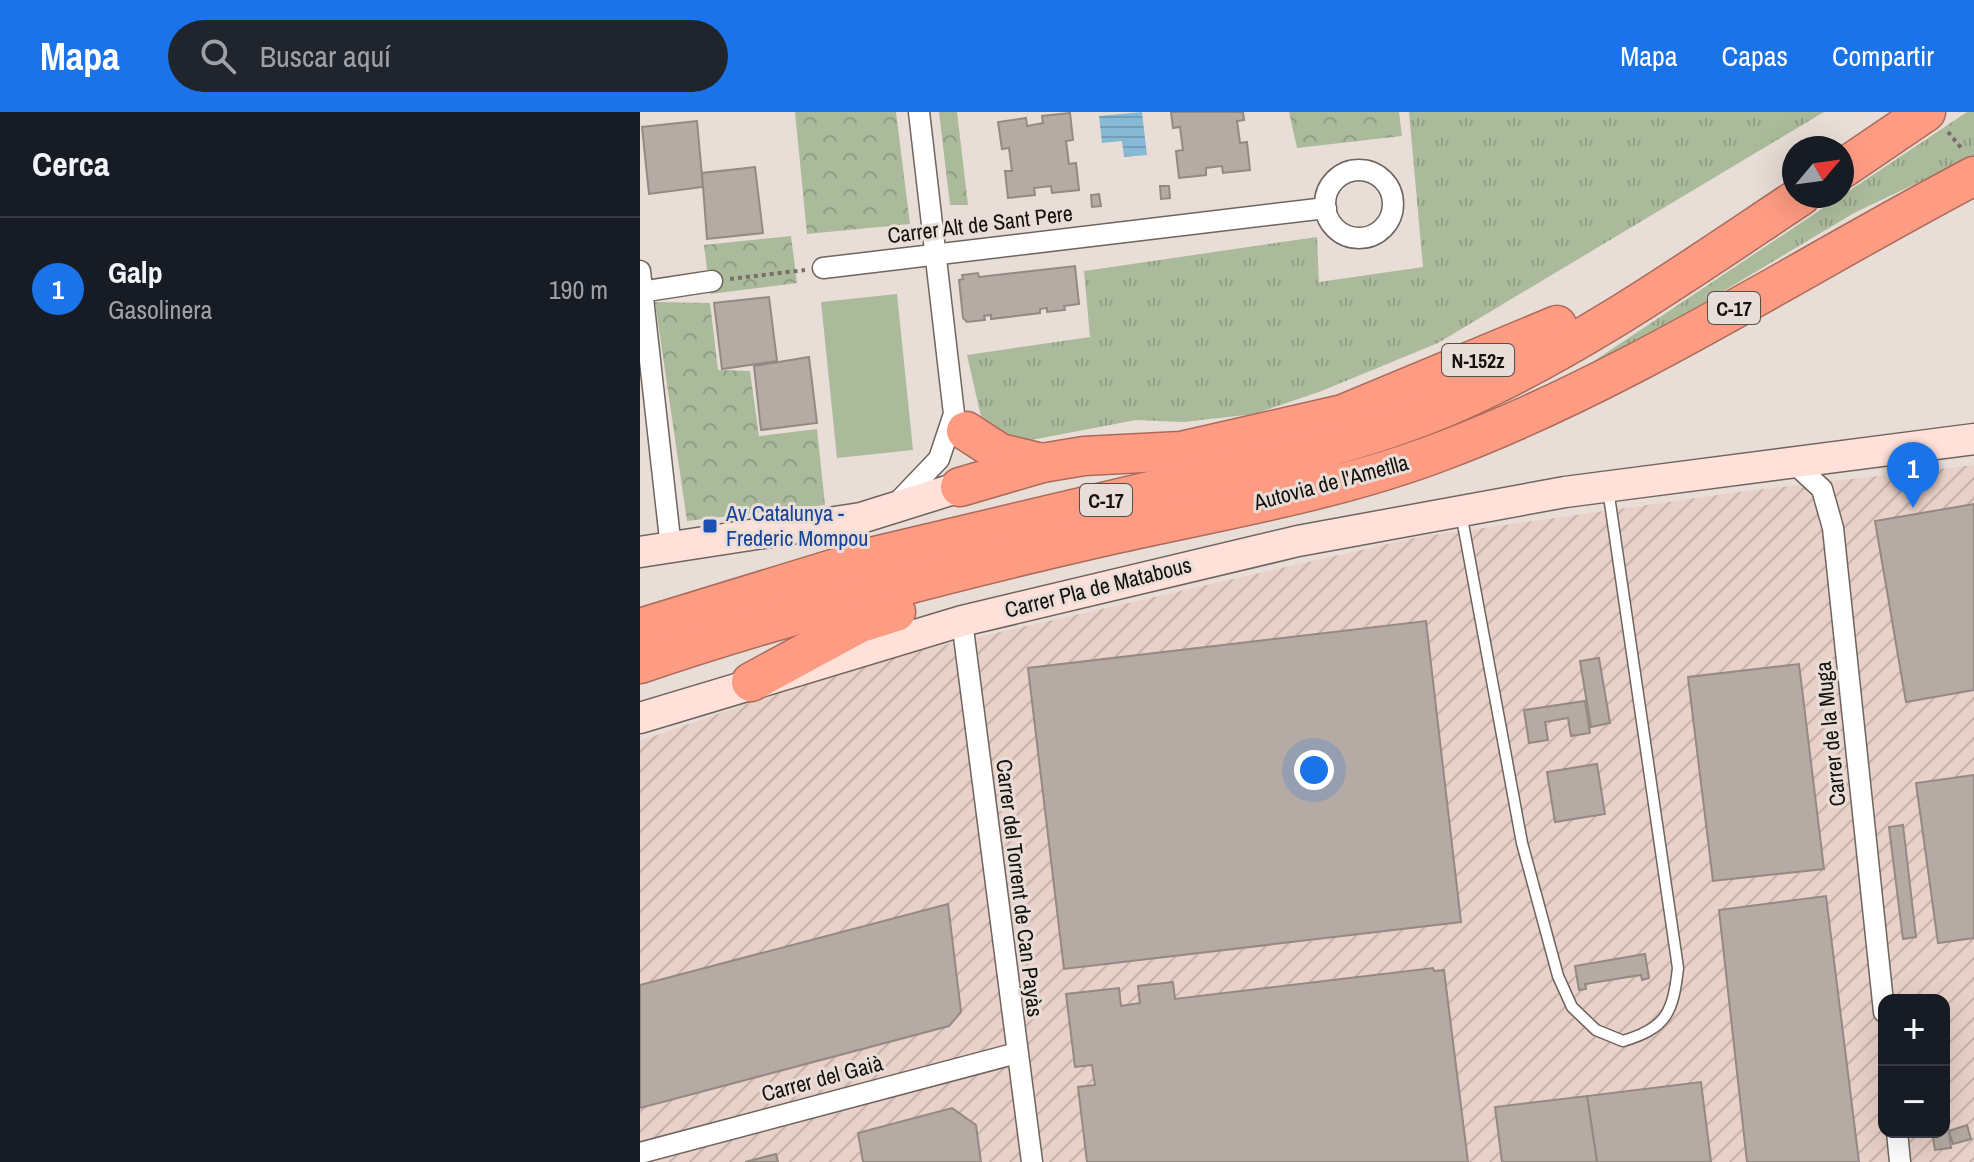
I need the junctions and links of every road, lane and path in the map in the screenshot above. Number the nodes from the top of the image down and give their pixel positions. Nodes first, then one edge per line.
1 (919, 112) edge
2 (1933, 117) edge
3 (1854, 161) edge
4 (1961, 174) edge
5 (1326, 208) dead end
6 (1783, 208) edge
7 (1719, 250) junction
8 (934, 253) junction
9 (823, 268) joint
10 (712, 281) joint
11 (641, 285) edge
12 (1964, 442) edge
13 (963, 451) junction
14 (1042, 463) junction
15 (1795, 464) junction
16 (1607, 487) junction
17 (1461, 511) junction
18 (887, 512) junction
19 (1058, 547) junction
20 (671, 548) junction
21 (640, 552) edge
22 (962, 621) junction
23 (640, 628) edge
24 (640, 664) edge
25 (751, 682) junction
26 (640, 718) edge
27 (1882, 994) edge
28 (1017, 1053) junction
29 (1898, 1138) edge
30 (640, 1153) edge
31 (1032, 1162) edge
32 (1900, 1162) edge

1 - 8 street
2 - 3 highway
2 - 4 path
4 - 19 highway, Autovia de l'Ametlla / C-17
5 - 8 street, Carrer Alt de Sant Pere
6 - 7 highway, Autovia de l'Ametlla / C-17
7 - 14 highway, N-152z
7 - 23 highway, Autovia de l'Ametlla / C-17
8 - 9 street, Carrer Alt de Sant Pere
8 - 13 street
9 - 10 path
10 - 11 street
11 - 20 street
12 - 15 main road, Carrer Pla de Matabous
13 - 14 highway, N-152z
13 - 14 highway
13 - 18 main road, N-152z
13 - 18 street
15 - 16 main road, Carrer Pla de Matabous
15 - 27 street, Carrer de la Muga
16 - 17 main road, Carrer Pla de Matabous
16 - 17 lane
17 - 22 main road, Carrer Pla de Matabous
18 - 20 main road, N-152z
19 - 24 highway, Autovia de l'Ametlla / C-17
19 - 25 highway
20 - 21 main road, N-152z
22 - 25 main road, Carrer Pla de Matabous
22 - 28 street, Carrer del Torrent de Can Payàs
25 - 26 main road, Carrer Pla de Matabous
28 - 30 street, Carrer del Gaià
28 - 31 street, Carrer del Torrent de Can Payàs
29 - 32 street

